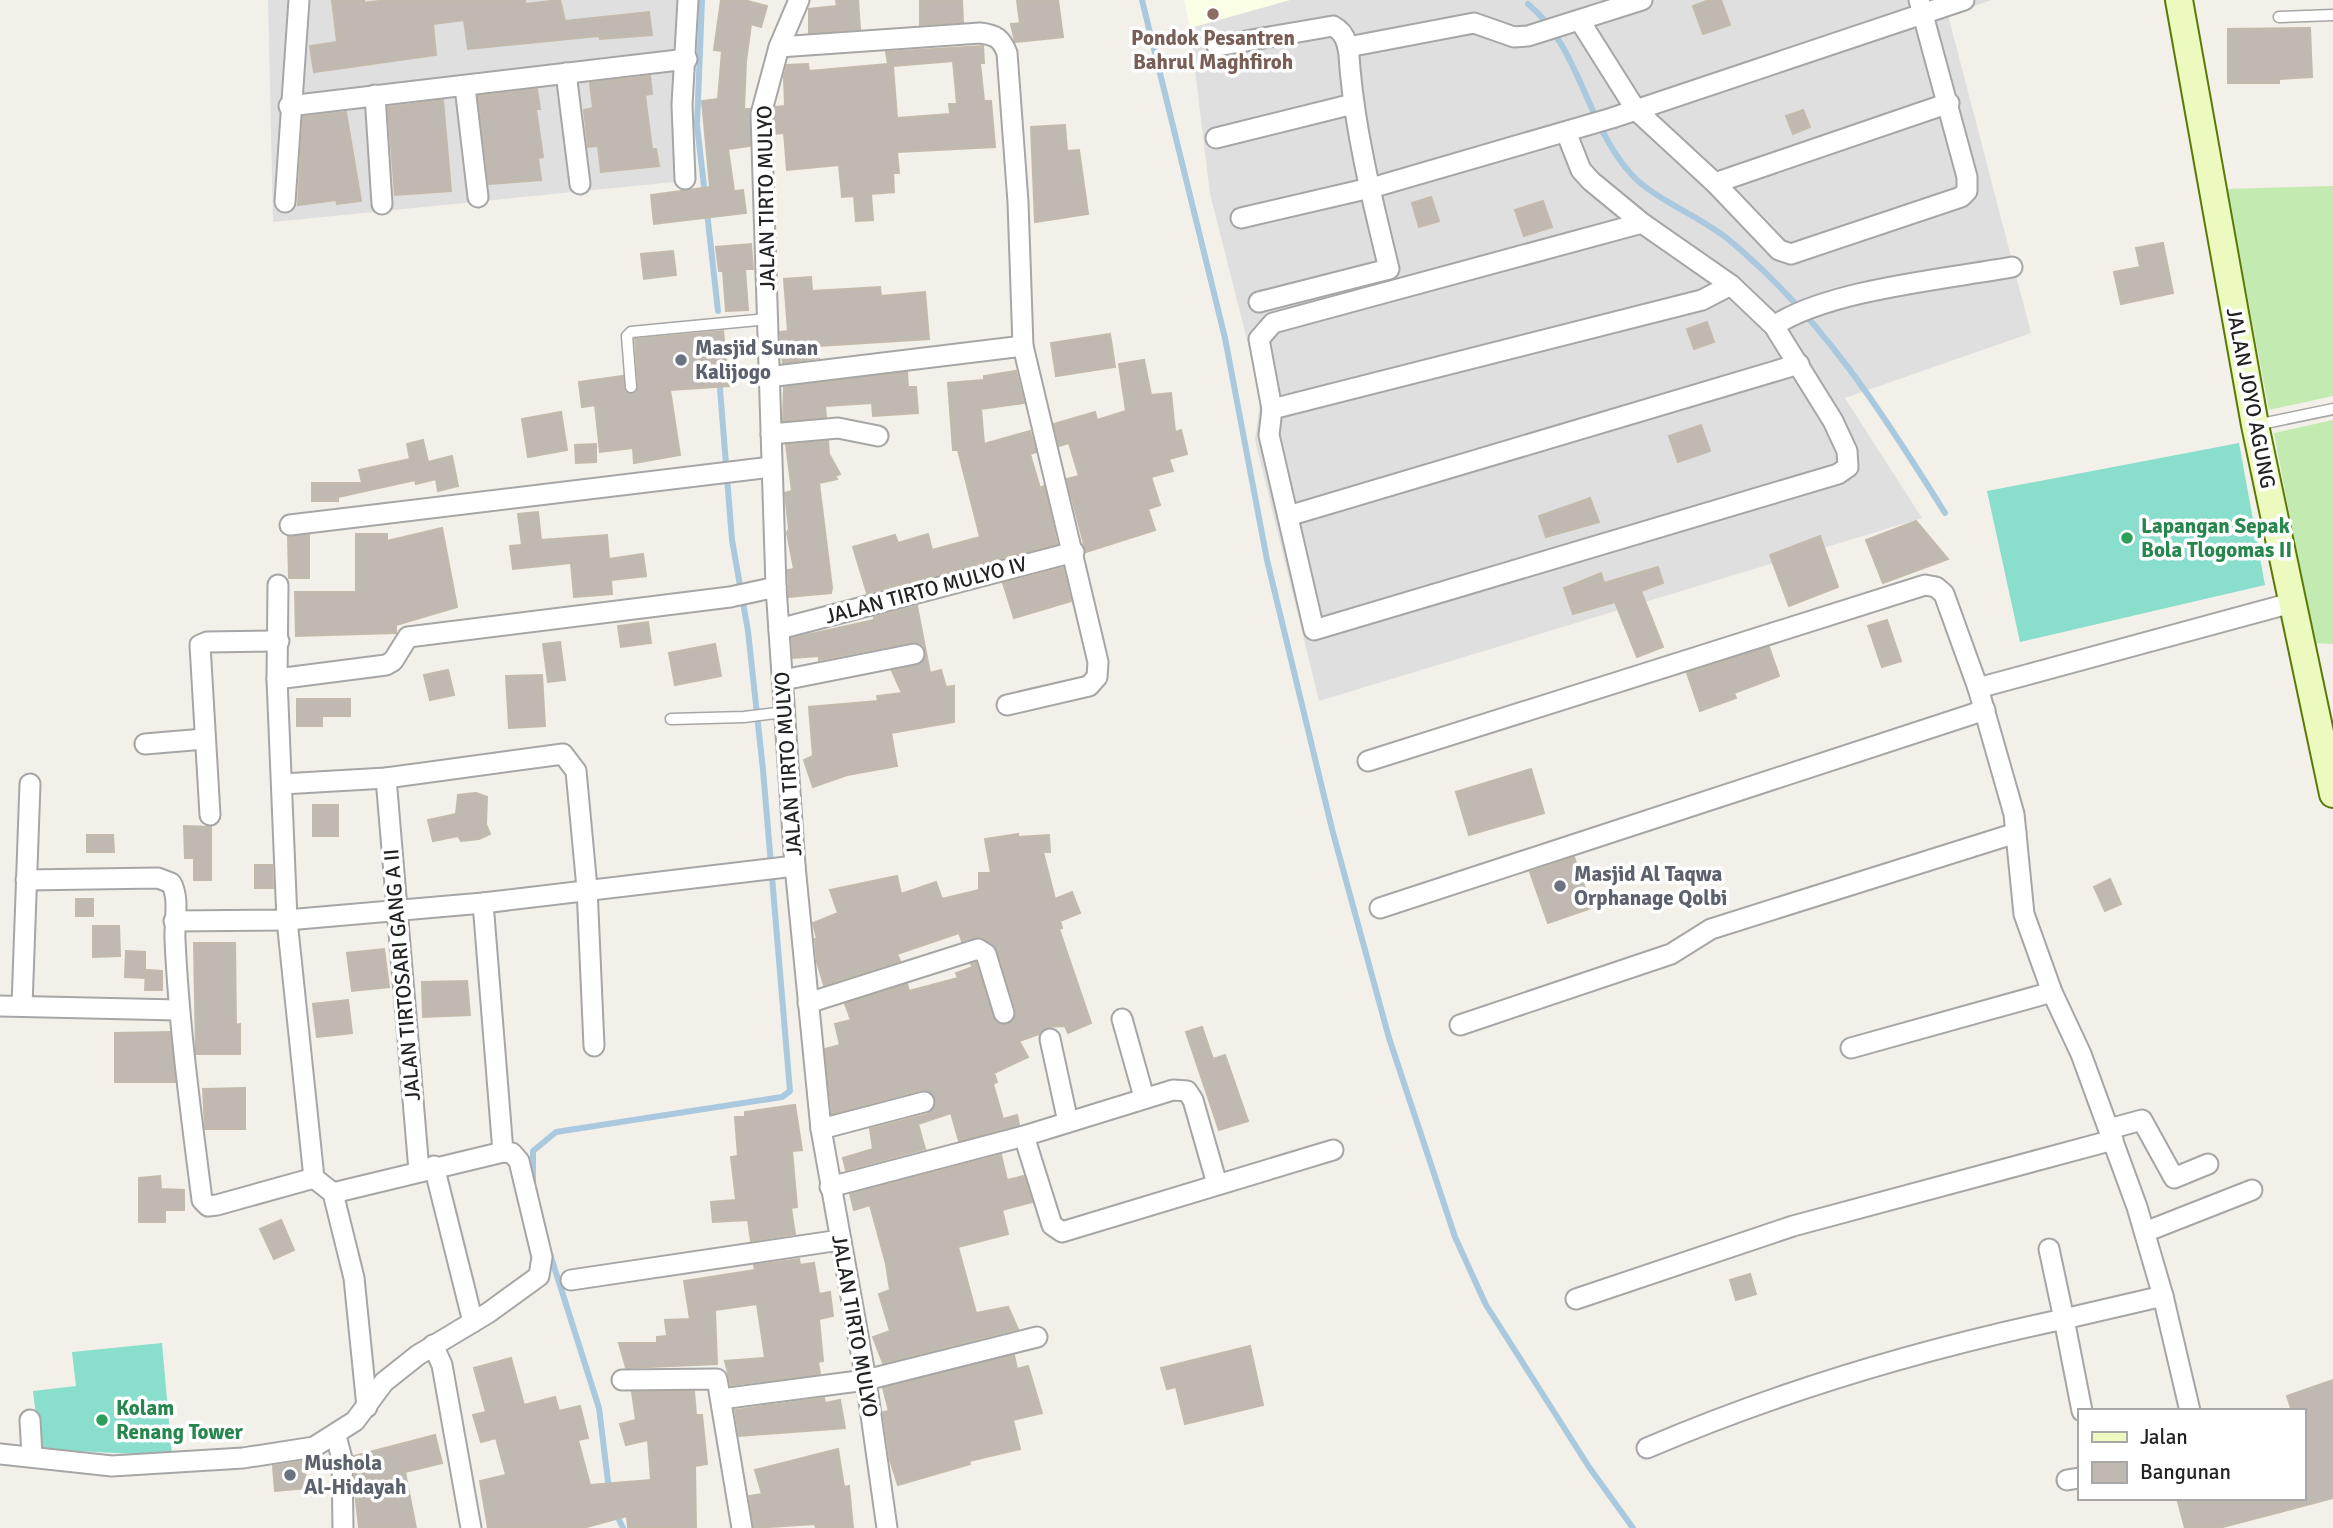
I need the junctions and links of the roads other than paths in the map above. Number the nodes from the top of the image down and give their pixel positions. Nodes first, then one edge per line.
1 (299, 0) edge
2 (688, 0) edge
3 (799, 0) edge
4 (1642, 0) edge
5 (1964, 0) edge
6 (2179, 0) edge
7 (1920, 6) edge
8 (2333, 15) edge
9 (2279, 17) dead end
10 (1580, 21) junction
11 (1217, 46) dead end
12 (779, 47) junction
13 (1348, 47) junction
14 (687, 59) junction
15 (566, 73) junction
16 (465, 86) junction
17 (375, 95) junction
18 (1949, 103) junction
19 (1353, 104) junction
20 (289, 106) junction
21 (1636, 110) junction
22 (1566, 132) junction
23 (1216, 138) dead end
24 (685, 179) dead end
25 (1715, 183) junction
26 (580, 184) dead end
27 (1374, 187) junction
28 (478, 197) dead end
29 (285, 202) dead end
30 (382, 204) dead end
31 (1241, 218) dead end
32 (1642, 223) junction
33 (2012, 267) dead end
34 (1731, 285) junction
35 (1259, 302) dead end
36 (768, 319) junction
37 (1774, 326) junction
38 (1023, 346) junction
39 (1799, 364) junction
40 (768, 377) junction
41 (631, 387) dead end
42 (1272, 409) junction
43 (2333, 409) edge
44 (2256, 425) junction
45 (771, 433) junction
46 (878, 436) dead end
47 (771, 467) junction
48 (1287, 516) junction
49 (290, 525) dead end
50 (1074, 552) junction
51 (278, 585) dead end
52 (776, 587) junction
53 (2291, 603) junction
54 (779, 629) junction
55 (279, 642) junction
56 (915, 654) dead end
57 (277, 679) junction
58 (783, 680) junction
59 (1978, 688) junction
60 (1007, 705) dead end
61 (1985, 710) junction
62 (776, 713) junction
63 (671, 719) dead end
64 (204, 740) junction
65 (145, 744) dead end
66 (1368, 761) dead end
67 (386, 778) junction
68 (30, 784) dead end
69 (282, 784) junction
70 (2333, 794) edge
71 (210, 815) dead end
72 (2016, 833) junction
73 (779, 868) junction
74 (26, 880) junction
75 (587, 888) junction
76 (483, 903) junction
77 (1380, 908) dead end
78 (396, 910) junction
79 (174, 920) junction
80 (287, 920) junction
81 (2052, 992) junction
82 (807, 1003) junction
83 (0, 1006) edge
84 (22, 1006) junction
85 (178, 1010) junction
86 (1004, 1013) dead end
87 (1122, 1019) dead end
88 (1460, 1025) dead end
89 (1050, 1039) dead end
90 (594, 1046) dead end
91 (1851, 1048) dead end
92 (1144, 1097) junction
93 (924, 1102) dead end
94 (1068, 1122) junction
95 (821, 1129) junction
96 (2111, 1134) junction
97 (1024, 1136) junction
98 (1333, 1150) dead end
99 (503, 1152) junction
100 (2208, 1164) dead end
101 (427, 1168) junction
102 (314, 1178) junction
103 (1217, 1184) junction
104 (830, 1187) junction
105 (2252, 1190) dead end
106 (333, 1193) junction
107 (2145, 1233) junction
108 (840, 1240) junction
109 (2049, 1250) dead end
110 (571, 1280) dead end
111 (2163, 1296) junction
112 (1576, 1299) dead end
113 (2064, 1319) junction
114 (473, 1322) junction
115 (1037, 1337) dead end
116 (437, 1354) junction
117 (622, 1380) dead end
118 (866, 1380) junction
119 (722, 1399) junction
120 (367, 1407) junction
121 (2082, 1409) edge
122 (2190, 1409) edge
123 (30, 1420) dead end
124 (339, 1445) junction
125 (1647, 1448) dead end
126 (0, 1454) edge
127 (32, 1455) junction
128 (343, 1528) edge
129 (471, 1528) edge
130 (743, 1528) edge
131 (887, 1528) edge

1 - 20 street
2 - 14 street
3 - 12 street, JALAN TIRTO MULYO
4 - 10 street
5 - 7 street
6 - 44 main road, JALAN JOYO AGUNG
7 - 18 street
7 - 21 street
8 - 9 lane
10 - 13 street
10 - 21 street
11 - 13 street
12 - 36 street, JALAN TIRTO MULYO
12 - 38 street
13 - 19 street
14 - 15 street
14 - 24 street
15 - 16 street
15 - 26 street
16 - 17 street
16 - 28 street
17 - 20 street
17 - 30 street
18 - 25 street
18 - 25 street
19 - 23 street
19 - 27 street
20 - 29 street
21 - 22 street
21 - 25 street
22 - 27 street
22 - 32 street
27 - 31 street
27 - 35 street
32 - 34 street
32 - 42 street
33 - 37 street
34 - 37 street
34 - 42 street
36 - 40 street, JALAN TIRTO MULYO
36 - 41 lane
37 - 39 street
38 - 40 street
38 - 50 street
39 - 48 street
39 - 48 street
40 - 45 street, JALAN TIRTO MULYO
42 - 48 street
43 - 44 lane
44 - 53 main road, JALAN JOYO AGUNG
45 - 46 street
45 - 47 street, JALAN TIRTO MULYO
47 - 49 street
47 - 52 street, JALAN TIRTO MULYO
50 - 54 street, JALAN TIRTO MULYO IV
50 - 60 street
51 - 55 street
52 - 54 street, JALAN TIRTO MULYO
52 - 57 street
53 - 59 street
53 - 70 main road, JALAN JOYO AGUNG
54 - 58 street, JALAN TIRTO MULYO
55 - 57 street
55 - 64 street
56 - 58 street
57 - 69 street
58 - 62 street, JALAN TIRTO MULYO
59 - 61 street
59 - 66 street
61 - 72 street
61 - 77 street
62 - 63 lane
62 - 73 street, JALAN TIRTO MULYO
64 - 65 street
64 - 71 street
67 - 69 street
67 - 75 street
67 - 78 street, JALAN TIRTOSARI GANG A II
68 - 74 street
69 - 80 street
72 - 81 street
72 - 88 street
73 - 75 street
73 - 82 street, JALAN TIRTO MULYO
74 - 79 street
74 - 84 street
75 - 76 street
75 - 90 street
76 - 78 street
76 - 99 street
78 - 80 street
78 - 101 street, JALAN TIRTOSARI GANG A II
79 - 80 street
79 - 85 street
80 - 102 street
81 - 91 street
81 - 96 street
82 - 86 street
82 - 95 street, JALAN TIRTO MULYO
83 - 84 street
84 - 85 street
85 - 102 street
87 - 92 street
89 - 94 street
92 - 94 street
92 - 103 street
93 - 95 street
94 - 97 street
95 - 104 street, JALAN TIRTO MULYO
96 - 100 street
96 - 107 street
96 - 112 street
97 - 103 street
97 - 104 street
98 - 103 street
99 - 101 street
99 - 114 street
101 - 106 street
101 - 114 street, JALAN TIRTOSARI GANG A II
102 - 106 street
104 - 108 street, JALAN TIRTO MULYO
105 - 107 street
106 - 120 street
107 - 111 street
108 - 110 street
108 - 118 street, JALAN TIRTO MULYO
109 - 113 street
111 - 113 street
111 - 122 street
113 - 121 street
113 - 125 street
114 - 116 street
115 - 118 street
116 - 120 street
116 - 129 street
117 - 119 street
118 - 119 street
118 - 131 street, JALAN TIRTO MULYO
119 - 130 street
120 - 124 street
123 - 127 street
124 - 127 street
124 - 128 street
126 - 127 street

